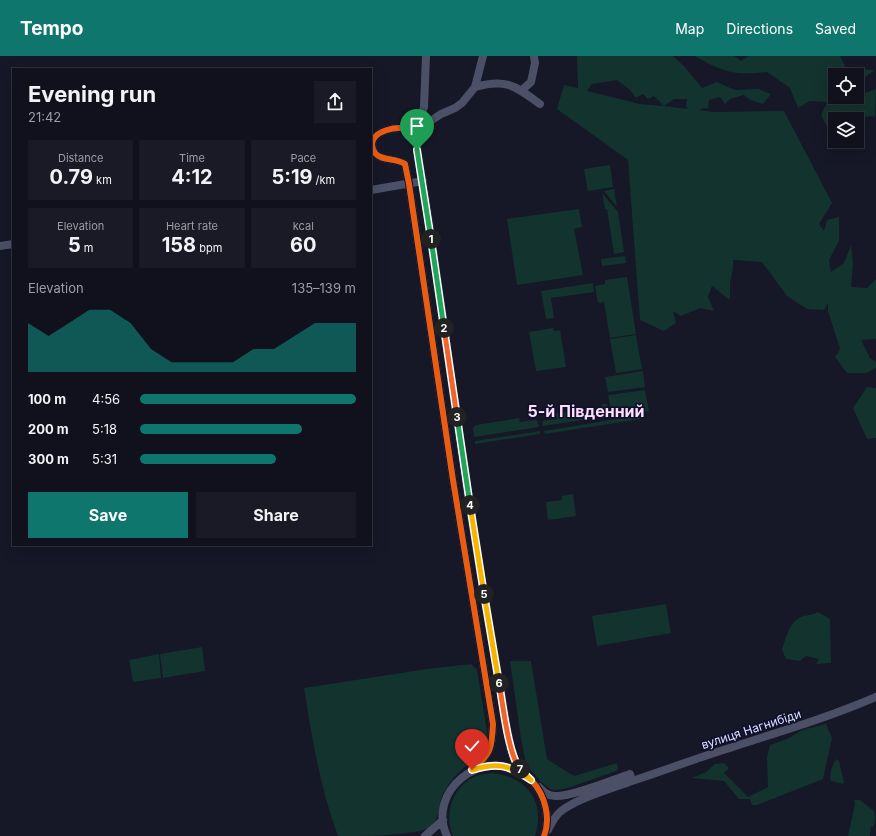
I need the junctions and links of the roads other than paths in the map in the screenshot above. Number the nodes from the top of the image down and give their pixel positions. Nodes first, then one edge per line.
1 (426, 56) edge
2 (484, 56) edge
3 (534, 56) edge
4 (475, 88) junction
5 (522, 91) junction
6 (540, 104) dead end
7 (414, 129) junction
8 (422, 181) junction
9 (409, 184) junction
10 (372, 190) edge
11 (430, 226) junction
12 (416, 228) junction
13 (12, 244) edge
14 (0, 246) edge
15 (876, 697) edge
16 (472, 770) junction
17 (631, 778) junction
18 (531, 780) junction
19 (443, 820) junction
20 (544, 835) edge
21 (425, 836) edge
22 (447, 836) edge

1 - 7 street
2 - 4 street
3 - 5 street
4 - 5 street
4 - 7 street
5 - 6 street
7 - 8 street
7 - 9 street
8 - 9 street
8 - 11 street
9 - 10 street
9 - 12 street
11 - 12 street
11 - 18 street
12 - 16 street
13 - 14 street
15 - 17 street, вулиця Нагнибіди
16 - 18 street
16 - 19 street
17 - 18 street, вулиця Нагнибіди
17 - 20 street, вулиця Нагнибіди
18 - 20 street
19 - 21 street
19 - 22 street

